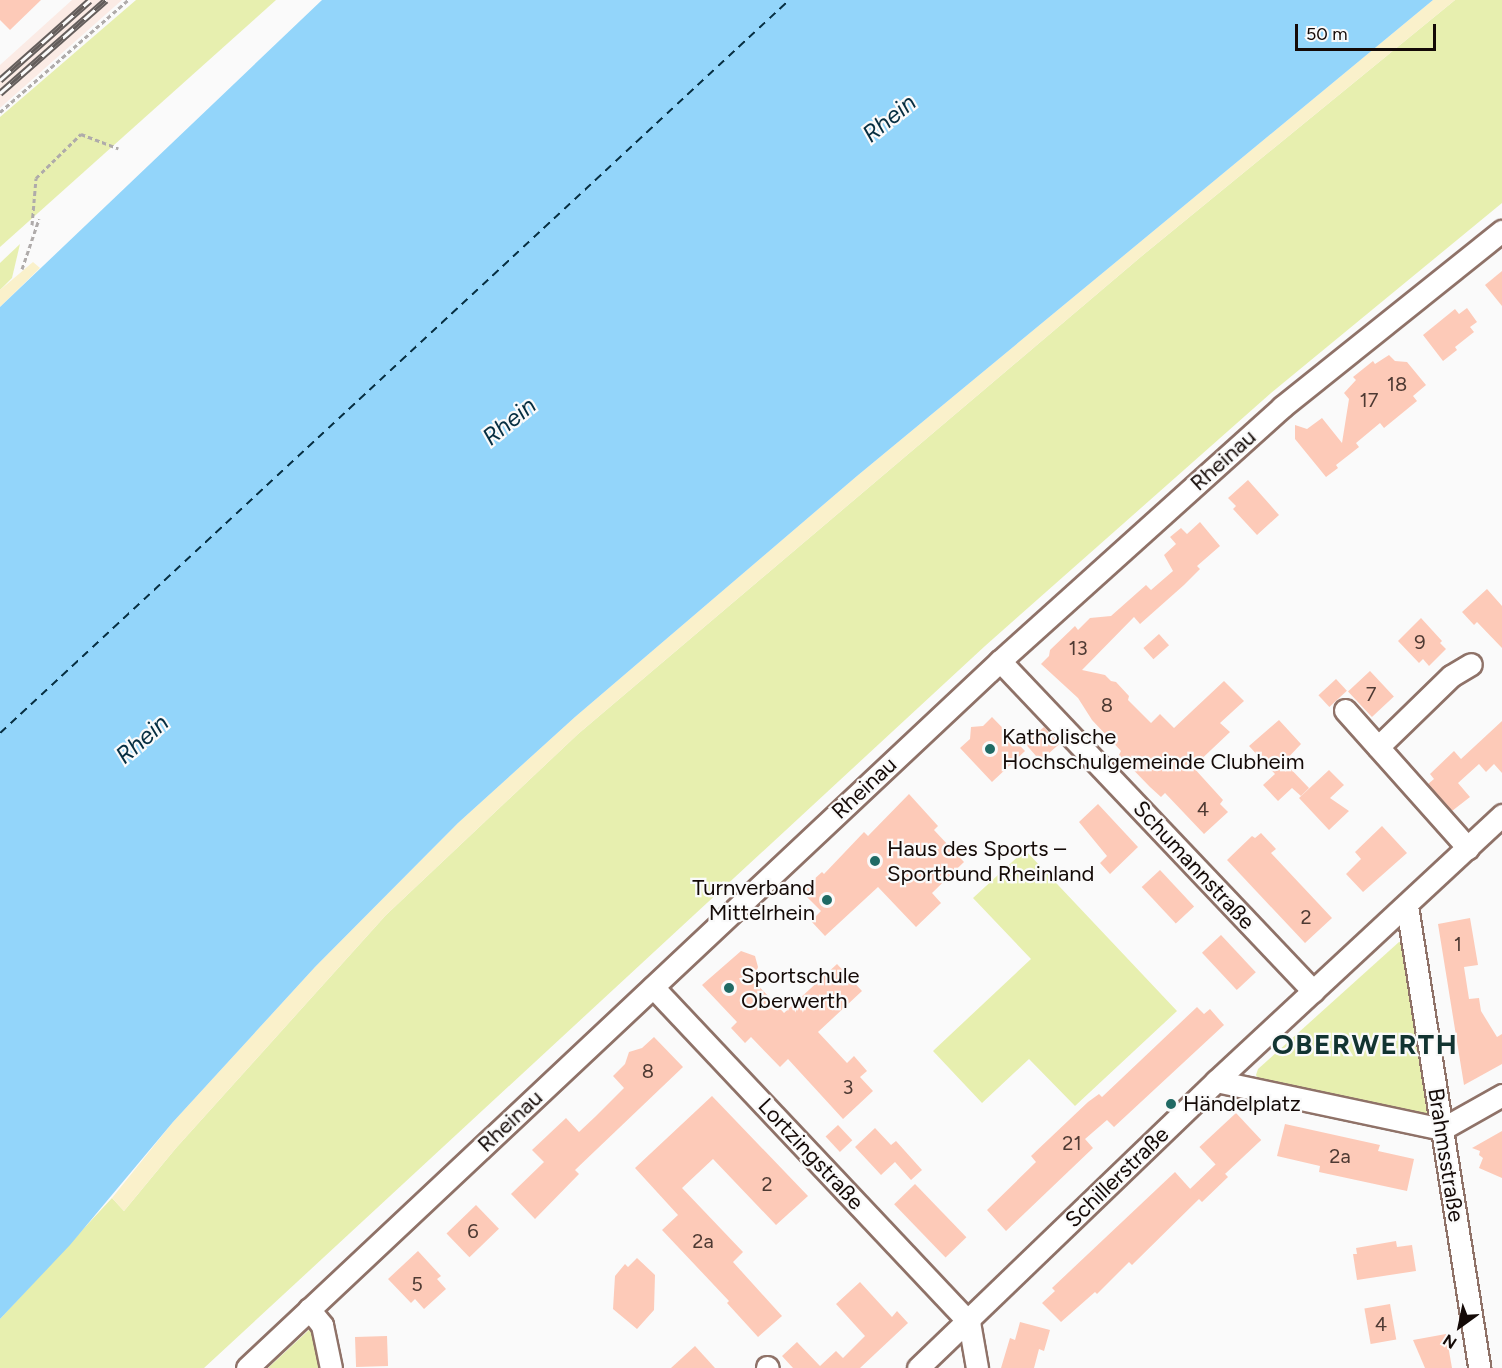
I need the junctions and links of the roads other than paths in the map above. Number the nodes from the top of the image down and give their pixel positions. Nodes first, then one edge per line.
1 (1502, 231) edge
2 (1000, 661) junction
3 (1471, 664) dead end
4 (1345, 710) dead end
5 (1377, 747) junction
6 (1502, 815) edge
7 (1468, 848) junction
8 (1407, 906) junction
9 (653, 987) junction
10 (1313, 991) junction
11 (1216, 1081) junction
12 (1502, 1095) edge
13 (1442, 1129) junction
14 (309, 1309) junction
15 (969, 1322) junction
16 (247, 1368) edge
17 (331, 1368) edge
18 (918, 1368) edge
19 (977, 1368) edge
20 (1479, 1368) edge

1 - 2 street, Rheinau
2 - 9 street, Rheinau
2 - 10 street, Schumannstraße
3 - 5 street
4 - 5 street
5 - 7 street
6 - 7 street, Schillerstraße
7 - 8 street, Schillerstraße
8 - 10 street, Schillerstraße
8 - 13 street, Brahmsstraße
9 - 14 street, Rheinau
9 - 15 street, Lortzingstraße
10 - 11 street, Schillerstraße
11 - 13 street
11 - 15 street, Schillerstraße
12 - 13 street
13 - 20 street, Brahmsstraße
14 - 16 street, Rheinau
14 - 17 street
15 - 18 street, Schillerstraße
15 - 19 street

